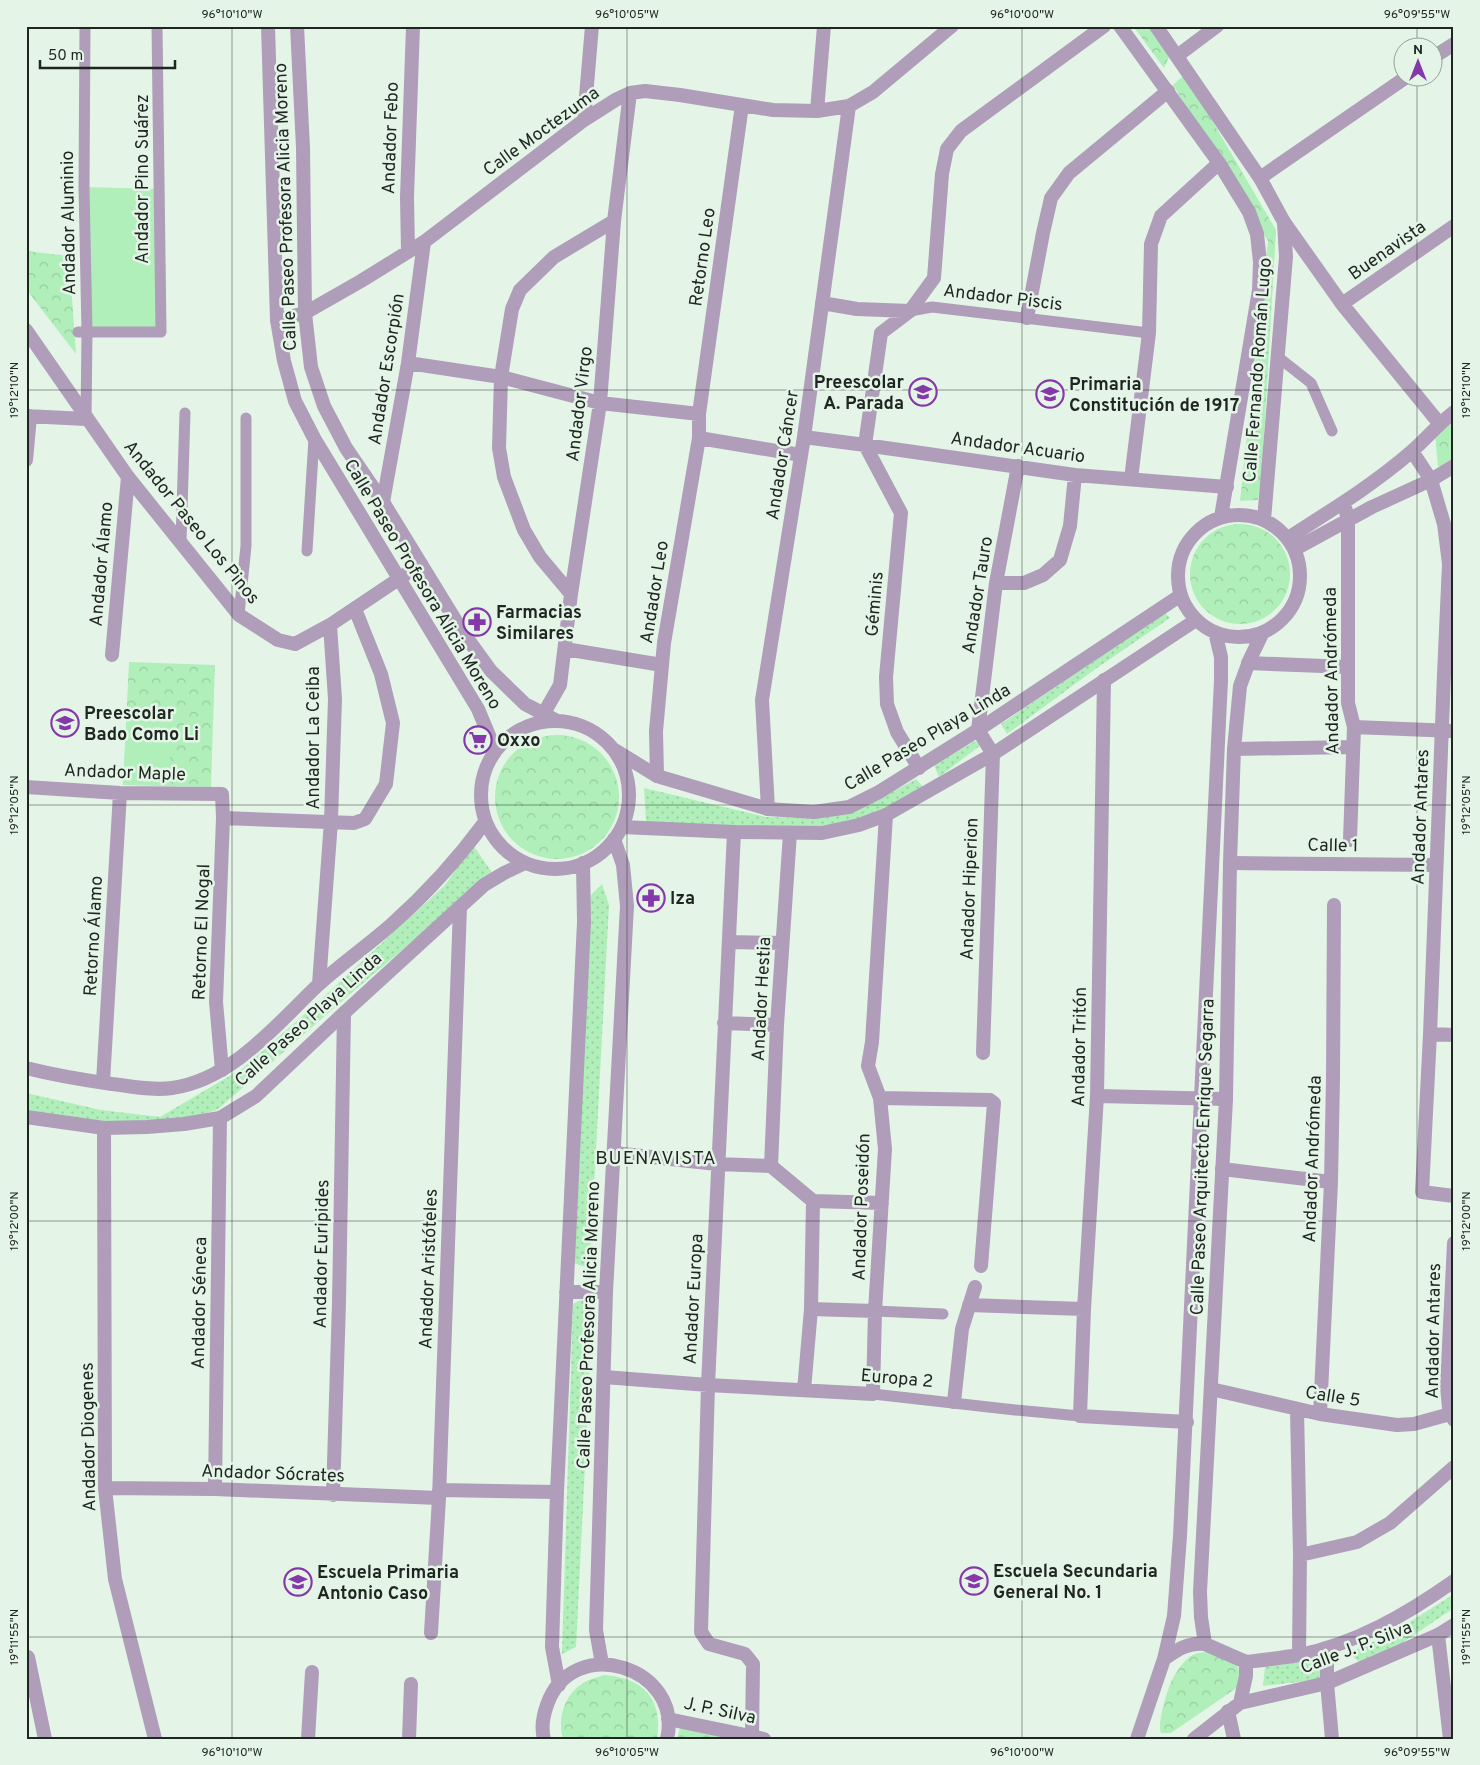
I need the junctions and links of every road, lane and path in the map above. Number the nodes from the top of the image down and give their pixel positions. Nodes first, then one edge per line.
1 (85, 26) edge
2 (157, 26) edge
3 (268, 26) edge
4 (296, 26) edge
5 (413, 26) edge
6 (592, 26) edge
7 (824, 26) edge
8 (952, 26) edge
9 (1104, 26) edge
10 (1120, 26) edge
11 (1156, 26) edge
12 (1217, 26) edge
13 (1454, 44) edge
14 (1442, 52) edge
15 (1177, 56) junction
16 (1392, 87) edge
17 (1168, 91) junction
18 (630, 94) junction
19 (742, 105) junction
20 (849, 106) junction
21 (817, 112) junction
22 (584, 120) junction
23 (1219, 163) junction
24 (1260, 178) junction
25 (614, 221) junction
26 (1284, 222) junction
27 (1454, 226) edge
28 (424, 242) junction
29 (408, 252) junction
30 (822, 303) junction
31 (1342, 304) junction
32 (910, 311) junction
33 (305, 313) junction
34 (1027, 318) junction
35 (277, 320) junction
36 (26, 330) edge
37 (83, 332) junction
38 (1149, 333) junction
39 (1278, 357) junction
40 (408, 363) junction
41 (501, 377) junction
42 (600, 403) junction
43 (1454, 412) edge
44 (185, 413) dead end
45 (699, 414) junction
46 (28, 416) edge
47 (86, 418) junction
48 (246, 418) dead end
49 (1439, 423) junction
50 (1332, 431) dead end
51 (804, 437) junction
52 (314, 438) junction
53 (699, 438) junction
54 (866, 444) junction
55 (1412, 451) junction
56 (801, 455) junction
57 (26, 460) edge
58 (1018, 466) junction
59 (1454, 466) edge
60 (1075, 475) junction
61 (128, 477) junction
62 (1131, 479) junction
63 (1431, 480) junction
64 (1228, 487) junction
65 (383, 502) junction
66 (1344, 502) junction
67 (1222, 517) junction
68 (1264, 520) junction
69 (1348, 521) junction
70 (180, 542) junction
71 (1291, 544) junction
72 (307, 550) dead end
73 (421, 564) junction
74 (400, 578) junction
75 (996, 583) junction
76 (572, 594) junction
77 (1181, 595) junction
78 (355, 609) junction
79 (239, 614) junction
80 (1196, 620) junction
81 (330, 625) junction
82 (1215, 632) junction
83 (1263, 632) junction
84 (565, 649) junction
85 (112, 655) dead end
86 (1248, 663) junction
87 (662, 665) junction
88 (1348, 667) junction
89 (1104, 680) junction
90 (544, 713) junction
91 (557, 720) junction
92 (1354, 727) junction
93 (978, 730) junction
94 (1448, 731) edge
95 (1353, 748) junction
96 (613, 749) junction
97 (1234, 749) junction
98 (495, 750) junction
99 (993, 754) junction
100 (919, 768) junction
101 (657, 776) junction
102 (26, 787) edge
103 (120, 793) junction
104 (222, 794) joint
105 (768, 809) junction
106 (886, 815) junction
107 (223, 818) junction
108 (332, 821) junction
109 (485, 822) junction
110 (622, 827) junction
111 (734, 832) junction
112 (790, 833) junction
113 (614, 839) junction
114 (1350, 840) dead end
115 (525, 863) junction
116 (583, 863) junction
117 (1230, 863) junction
118 (1436, 865) junction
119 (1334, 905) dead end
120 (460, 907) junction
121 (729, 942) junction
122 (782, 943) junction
123 (319, 984) junction
124 (344, 1013) junction
125 (724, 1023) junction
126 (777, 1026) junction
127 (1430, 1034) junction
128 (1454, 1035) edge
129 (983, 1053) dead end
130 (26, 1068) edge
131 (222, 1070) junction
132 (103, 1082) junction
133 (1097, 1096) junction
134 (880, 1098) junction
135 (1200, 1099) junction
136 (1226, 1099) junction
137 (26, 1117) edge
138 (220, 1118) junction
139 (104, 1128) junction
140 (614, 1153) junction
141 (717, 1164) junction
142 (770, 1166) junction
143 (1222, 1169) junction
144 (1331, 1182) junction
145 (1454, 1196) edge
146 (813, 1201) junction
147 (882, 1203) junction
148 (1454, 1242) edge
149 (981, 1266) dead end
150 (975, 1287) dead end
151 (566, 1292) junction
152 (606, 1292) junction
153 (969, 1305) junction
154 (812, 1309) junction
155 (1084, 1309) junction
156 (876, 1311) junction
157 (943, 1314) dead end
158 (604, 1377) junction
159 (708, 1385) junction
160 (1211, 1389) junction
161 (804, 1390) junction
162 (873, 1394) junction
163 (954, 1402) junction
164 (1297, 1410) junction
165 (1320, 1414) junction
166 (1080, 1416) junction
167 (1452, 1417) edge
168 (1186, 1422) junction
169 (1454, 1467) edge
170 (105, 1488) junction
171 (216, 1489) junction
172 (557, 1492) junction
173 (439, 1494) junction
174 (333, 1495) junction
175 (1300, 1555) junction
176 (1454, 1581) edge
177 (1454, 1625) edge
178 (431, 1633) dead end
179 (1438, 1635) junction
180 (1205, 1644) junction
181 (1327, 1648) junction
182 (1299, 1655) junction
183 (28, 1657) dead end
184 (1164, 1659) junction
185 (1246, 1662) junction
186 (602, 1664) junction
187 (312, 1672) dead end
188 (1327, 1683) junction
189 (410, 1684) dead end
190 (559, 1684) junction
191 (1240, 1703) junction
192 (1228, 1712) junction
193 (668, 1719) junction
194 (758, 1737) edge
195 (45, 1739) edge
196 (155, 1739) edge
197 (308, 1739) edge
198 (409, 1739) edge
199 (544, 1739) edge
200 (667, 1739) edge
201 (1137, 1739) edge
202 (1194, 1739) edge
203 (1234, 1739) edge
204 (1332, 1739) edge
205 (1450, 1739) edge

1 - 37 street, Andador Aluminio
2 - 37 street, Andador Pino Suárez
3 - 35 street, Calle Paseo Profesora Alicia Moreno
4 - 33 street, Calle Paseo Profesora Alicia Moreno
5 - 29 street, Andador Febo
6 - 22 street
7 - 21 street
8 - 20 street, Calle Moctezuma
9 - 32 street
10 - 17 street, Calle Fernando Román Lugo
11 - 15 street, Calle Fernando Román Lugo
12 - 15 street
13 - 14 street
15 - 24 street, Calle Fernando Román Lugo
16 - 24 street
17 - 23 street, Calle Fernando Román Lugo
17 - 34 street
18 - 19 street, Calle Moctezuma
18 - 22 street, Calle Moctezuma
18 - 25 street, Andador Virgo
19 - 21 street, Calle Moctezuma
19 - 45 street, Retorno Leo
20 - 21 street, Calle Moctezuma
20 - 30 street, Andador Cáncer
22 - 28 street, Calle Moctezuma
23 - 38 street
23 - 64 street, Calle Fernando Román Lugo
24 - 26 street, Calle Fernando Román Lugo
25 - 41 street
25 - 42 street, Andador Virgo
26 - 31 street, Calle Fernando Román Lugo
26 - 39 street, Calle Fernando Román Lugo
27 - 31 street, Buenavista
28 - 29 street, Calle Moctezuma
28 - 40 street, Andador Escorpión
29 - 33 street, Calle Moctezuma
30 - 32 street, Andador Piscis
30 - 51 street, Andador Cáncer
31 - 49 street, Calle Fernando Román Lugo
32 - 34 street, Andador Piscis
32 - 54 street
33 - 35 street, Calle Moctezuma
33 - 65 street, Calle Paseo Profesora Alicia Moreno
34 - 38 street, Andador Piscis
35 - 52 street, Calle Paseo Profesora Alicia Moreno
36 - 47 street, Andador Paseo Los Pinos
37 - 47 street, Andador Aluminio
38 - 62 street
39 - 50 street
39 - 68 street, Calle Fernando Román Lugo
40 - 41 street
40 - 65 street, Andador Escorpión
41 - 42 street
41 - 76 street
42 - 45 street
42 - 76 street, Andador Virgo
43 - 49 street
44 - 70 street
45 - 53 street, Andador Leo
46 - 47 street
46 - 57 street
47 - 61 street, Andador Paseo Los Pinos
48 - 79 street
49 - 55 street
51 - 54 street, Andador Acuario
51 - 56 street, Andador Cáncer
52 - 72 street
52 - 74 street, Calle Paseo Profesora Alicia Moreno
53 - 56 street
53 - 87 street, Andador Leo
54 - 58 street, Andador Acuario
54 - 100 street, Géminis
55 - 63 street, Andador Antares
55 - 66 street
56 - 105 street, Andador Cáncer
58 - 60 street, Andador Acuario
58 - 75 street, Andador Tauro
59 - 63 street
60 - 62 street, Andador Acuario
60 - 75 street
61 - 70 street, Andador Paseo Los Pinos
61 - 85 street, Andador Álamo
62 - 64 street, Andador Acuario
63 - 69 street
63 - 94 street, Andador Antares
64 - 67 street, Calle Fernando Román Lugo
65 - 73 street, Calle Paseo Profesora Alicia Moreno
66 - 69 street, Andador Andrómeda
66 - 71 street
67 - 68 street
67 - 77 street
68 - 71 street
69 - 71 street
69 - 88 street, Andador Andrómeda
70 - 79 street, Andador Paseo Los Pinos
71 - 83 street
73 - 74 street, Andador Paseo Los Pinos
73 - 90 street, Calle Paseo Profesora Alicia Moreno
74 - 78 street, Andador Paseo Los Pinos
74 - 98 street, Calle Paseo Profesora Alicia Moreno
75 - 93 street, Andador Tauro
76 - 84 street, Andador Virgo
77 - 80 street
77 - 93 street, Calle Paseo Playa Linda
78 - 81 street, Andador Paseo Los Pinos
78 - 108 street
79 - 81 street, Andador Paseo Los Pinos
80 - 82 street
80 - 89 street
81 - 108 street, Andador La Ceiba
82 - 83 street
82 - 135 street, Calle Paseo Arquitecto Enrique Segarra
83 - 86 street, Calle Paseo Arquitecto Enrique Segarra
84 - 87 street
84 - 90 street, Andador Virgo
86 - 88 street
86 - 97 street, Calle Paseo Arquitecto Enrique Segarra
87 - 101 street, Andador Leo
88 - 92 street, Andador Andrómeda
89 - 99 street
89 - 133 street, Andador Tritón
90 - 91 street, Calle Paseo Profesora Alicia Moreno
91 - 96 street
91 - 98 street
92 - 94 street
92 - 95 street, Andador Andrómeda
93 - 99 street
93 - 100 street, Calle Paseo Playa Linda
94 - 118 street, Andador Antares
95 - 97 street
95 - 114 street, Andador Andrómeda
96 - 101 street, Calle Paseo Playa Linda
96 - 110 street
97 - 117 street, Calle Paseo Arquitecto Enrique Segarra
98 - 109 street
99 - 106 street
99 - 129 street, Andador Hiperion
100 - 105 street, Calle Paseo Playa Linda
101 - 105 street, Calle Paseo Playa Linda
102 - 103 street, Andador Maple
103 - 104 street, Andador Maple
103 - 132 street, Retorno Álamo
104 - 107 street, Retorno El Nogal
106 - 112 street
106 - 134 street, Andador Poseidón
107 - 108 street
107 - 131 street, Retorno El Nogal
108 - 123 street, Andador La Ceiba
109 - 115 street
109 - 123 street, Calle Paseo Playa Linda
110 - 111 street
110 - 113 street
111 - 112 street
111 - 121 street, Andador Europa
112 - 122 street, Andador Hestia
113 - 116 street
113 - 140 street, Calle Paseo Profesora Alicia Moreno
115 - 116 street
115 - 120 street, Calle Paseo Playa Linda
116 - 151 street, Calle Paseo Profesora Alicia Moreno
117 - 118 street, Calle 1
117 - 136 street, Calle Paseo Arquitecto Enrique Segarra
118 - 127 street, Andador Antares
119 - 144 street, Andador Andrómeda
120 - 124 street, Calle Paseo Playa Linda
120 - 173 street, Andador Aristóteles
121 - 122 street
121 - 125 street, Andador Europa
122 - 126 street, Andador Hestia
123 - 131 street, Calle Paseo Playa Linda
124 - 138 street, Calle Paseo Playa Linda
124 - 174 street, Andador Euripides
125 - 126 street
125 - 141 street, Andador Europa
126 - 142 street, Andador Hestia
127 - 128 street
127 - 145 street, Andador Antares
130 - 132 street, Calle Paseo Playa Linda
131 - 132 street, Calle Paseo Playa Linda
133 - 135 street
133 - 155 street, Andador Tritón
134 - 147 street, Andador Poseidón
134 - 149 street
135 - 136 street
135 - 168 street, Calle Paseo Arquitecto Enrique Segarra
136 - 143 street, Calle Paseo Arquitecto Enrique Segarra
137 - 139 street, Calle Paseo Playa Linda
138 - 139 street, Calle Paseo Playa Linda
138 - 171 street, Andador Séneca
139 - 170 street, Andador Diogenes
140 - 141 street
140 - 152 street, Calle Paseo Profesora Alicia Moreno
141 - 142 street
141 - 159 street, Andador Europa
142 - 146 street
143 - 144 street
143 - 160 street, Calle Paseo Arquitecto Enrique Segarra
144 - 165 street, Andador Andrómeda
146 - 147 street
146 - 154 street
147 - 156 street, Andador Poseidón
148 - 167 street, Andador Antares
150 - 153 street
151 - 152 street
151 - 172 street, Calle Paseo Profesora Alicia Moreno
152 - 158 street, Calle Paseo Profesora Alicia Moreno
153 - 155 street
153 - 163 street
154 - 156 street
154 - 161 street
155 - 166 street, Andador Tritón
156 - 157 street
156 - 162 street, Andador Poseidón
158 - 159 street, Europa 2
158 - 186 street, Calle Paseo Profesora Alicia Moreno
159 - 161 street, Europa 2
159 - 194 street, Andador Europa
160 - 164 street, Calle 5
160 - 180 street, Calle Paseo Arquitecto Enrique Segarra
161 - 162 street, Europa 2
162 - 163 street, Europa 2
163 - 166 street, Europa 2
164 - 165 street, Calle 5
164 - 175 street
165 - 167 street, Calle 5
166 - 168 street, Europa 2
168 - 184 street, Calle Paseo Arquitecto Enrique Segarra
169 - 175 street
170 - 171 street, Andador Sócrates
170 - 196 street, Andador Diogenes
171 - 174 street, Andador Sócrates
172 - 173 street, Andador Sócrates
172 - 190 street, Calle Paseo Profesora Alicia Moreno
173 - 174 street, Andador Sócrates
173 - 178 street, Andador Aristóteles
175 - 182 street
176 - 181 street, Calle J. P. Silva
177 - 179 street, Calle J. P. Silva
179 - 188 street, Calle J. P. Silva
179 - 205 street
180 - 184 street
180 - 185 street
181 - 182 street, Calle J. P. Silva
181 - 188 street
182 - 185 street, Calle J. P. Silva
183 - 195 street
184 - 201 street
185 - 191 street
186 - 190 street
186 - 193 street
187 - 197 street
188 - 191 street, Calle J. P. Silva
188 - 204 street
189 - 198 street
190 - 199 street
191 - 192 street
192 - 202 street
192 - 203 street
193 - 194 street, J. P. Silva
193 - 200 street

